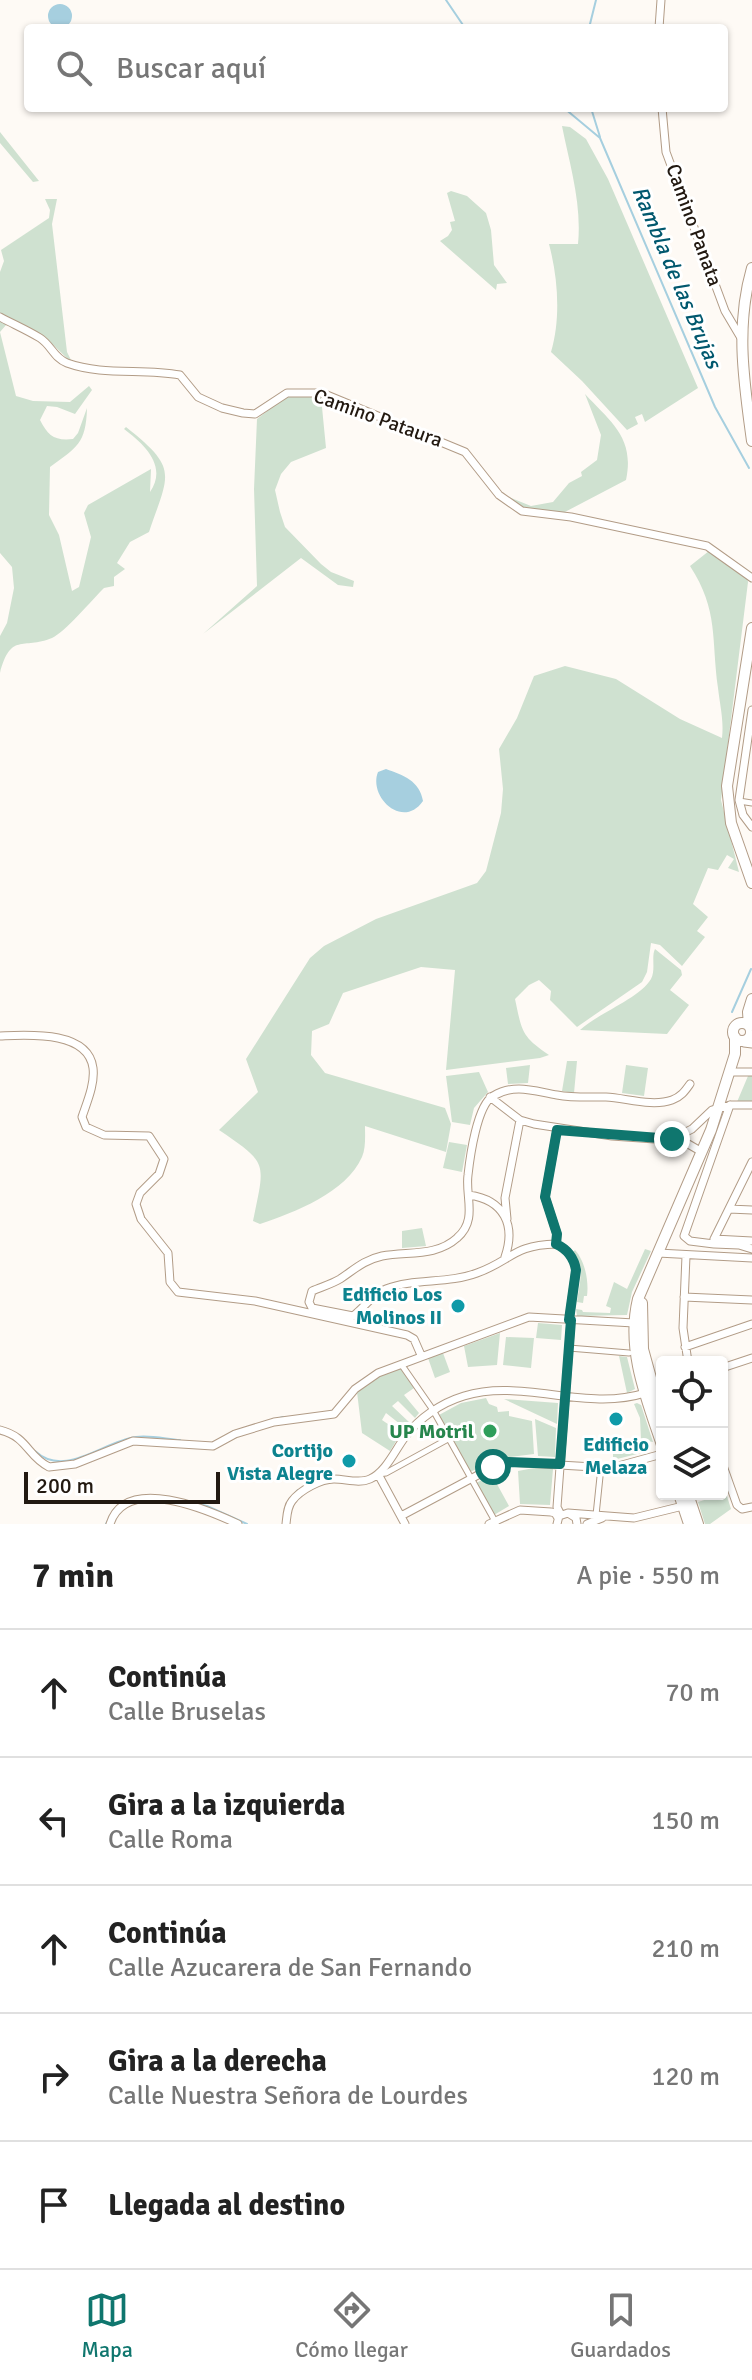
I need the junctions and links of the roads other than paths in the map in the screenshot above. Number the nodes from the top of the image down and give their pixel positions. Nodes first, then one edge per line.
1 (661, 0) edge
2 (659, 24) edge
3 (662, 112) edge
4 (752, 268) edge
5 (0, 317) edge
6 (741, 338) junction
7 (749, 369) edge
8 (752, 441) edge
9 (752, 578) edge
10 (752, 628) edge
11 (752, 710) edge
12 (749, 746) edge
13 (742, 773) junction
14 (752, 775) edge
15 (752, 803) edge
16 (740, 805) junction
17 (728, 809) junction
18 (752, 827) edge
19 (752, 883) edge
20 (752, 999) edge
21 (748, 1034) edge
22 (0, 1036) edge
23 (730, 1072) junction
24 (752, 1072) edge
25 (690, 1084) dead end
26 (506, 1091) junction
27 (490, 1097) junction
28 (752, 1105) edge
29 (724, 1106) junction
30 (505, 1110) junction
31 (520, 1120) junction
32 (692, 1129) junction
33 (557, 1130) junction
34 (711, 1130) junction
35 (672, 1139) junction
36 (690, 1146) junction
37 (702, 1152) junction
38 (752, 1162) edge
39 (696, 1167) junction
40 (740, 1186) junction
41 (752, 1187) edge
42 (469, 1195) junction
43 (505, 1198) junction
44 (492, 1202) junction
45 (729, 1209) junction
46 (752, 1210) edge
47 (507, 1219) junction
48 (511, 1241) junction
49 (752, 1241) edge
50 (714, 1242) junction
51 (556, 1244) junction
52 (734, 1246) junction
53 (521, 1249) junction
54 (752, 1249) edge
55 (658, 1253) junction
56 (686, 1256) junction
57 (505, 1257) junction
58 (749, 1258) edge
59 (643, 1291) junction
60 (684, 1297) junction
61 (752, 1300) edge
62 (570, 1320) junction
63 (634, 1323) junction
64 (752, 1324) edge
65 (685, 1347) junction
66 (569, 1348) junction
67 (629, 1353) dead end
68 (421, 1355) junction
69 (687, 1356) edge
70 (752, 1358) edge
71 (401, 1364) junction
72 (728, 1366) edge
73 (653, 1391) edge
74 (565, 1396) junction
75 (433, 1410) junction
76 (659, 1428) edge
77 (0, 1430) edge
78 (448, 1439) junction
79 (656, 1456) edge
80 (560, 1464) junction
81 (601, 1467) junction
82 (378, 1474) junction
83 (470, 1480) junction
84 (728, 1480) edge
85 (681, 1500) edge
86 (690, 1500) edge
87 (683, 1506) junction
88 (752, 1507) edge
89 (596, 1515) junction
90 (616, 1517) junction
91 (561, 1518) edge
92 (403, 1520) edge
93 (493, 1523) edge
94 (110, 1524) edge
95 (238, 1524) edge
96 (286, 1524) edge
97 (577, 1524) edge
98 (587, 1524) edge
99 (689, 1524) edge
100 (698, 1524) edge

1 - 2 street
3 - 6 street, Camino Panata
4 - 6 main road
5 - 9 street, Camino Pataura
6 - 7 main road
7 - 8 main road
10 - 17 main road
11 - 12 street
12 - 13 street
13 - 14 street
13 - 16 street
15 - 16 street
16 - 17 street
16 - 18 street
17 - 19 main road
20 - 21 main road
21 - 23 main road
22 - 68 street
23 - 24 street
23 - 29 main road
25 - 26 street
26 - 27 street
26 - 30 street
27 - 30 street
27 - 42 street
28 - 29 street
29 - 32 street
29 - 34 main road
29 - 50 street
30 - 31 street
31 - 33 street
31 - 43 street
32 - 34 street
32 - 35 street
32 - 36 street
33 - 35 street
33 - 51 street
34 - 37 main road
35 - 36 street
36 - 37 street
36 - 39 street
37 - 39 main road
38 - 40 street
39 - 55 main road
40 - 41 street
40 - 45 street
42 - 44 street
42 - 57 street
43 - 44 street
43 - 47 street
44 - 47 street
45 - 46 street
45 - 50 street
47 - 48 street
48 - 53 street
48 - 57 street
49 - 50 street
50 - 52 street
51 - 53 street
51 - 62 street
52 - 54 street
52 - 58 street
53 - 57 street
55 - 56 street
55 - 59 main road
56 - 58 street
56 - 60 street
59 - 63 main road
59 - 73 main road
60 - 61 street
60 - 65 street
62 - 63 street
62 - 66 street
62 - 68 street
63 - 73 main road
64 - 65 street
65 - 69 street
66 - 67 street
66 - 74 street
68 - 71 street
70 - 72 street
71 - 75 street
71 - 77 street
73 - 74 street
73 - 76 main road
74 - 75 street
74 - 80 street
75 - 78 street
75 - 82 street
78 - 82 street
78 - 83 street
79 - 81 street
80 - 81 street
80 - 83 street
80 - 91 street
81 - 89 street
82 - 92 street
82 - 96 street
83 - 92 street
83 - 93 street
84 - 88 street
85 - 87 main road
86 - 100 main road
87 - 90 street
87 - 99 main road
89 - 90 street
89 - 91 street
90 - 98 street
91 - 93 street
91 - 97 street
94 - 95 street

